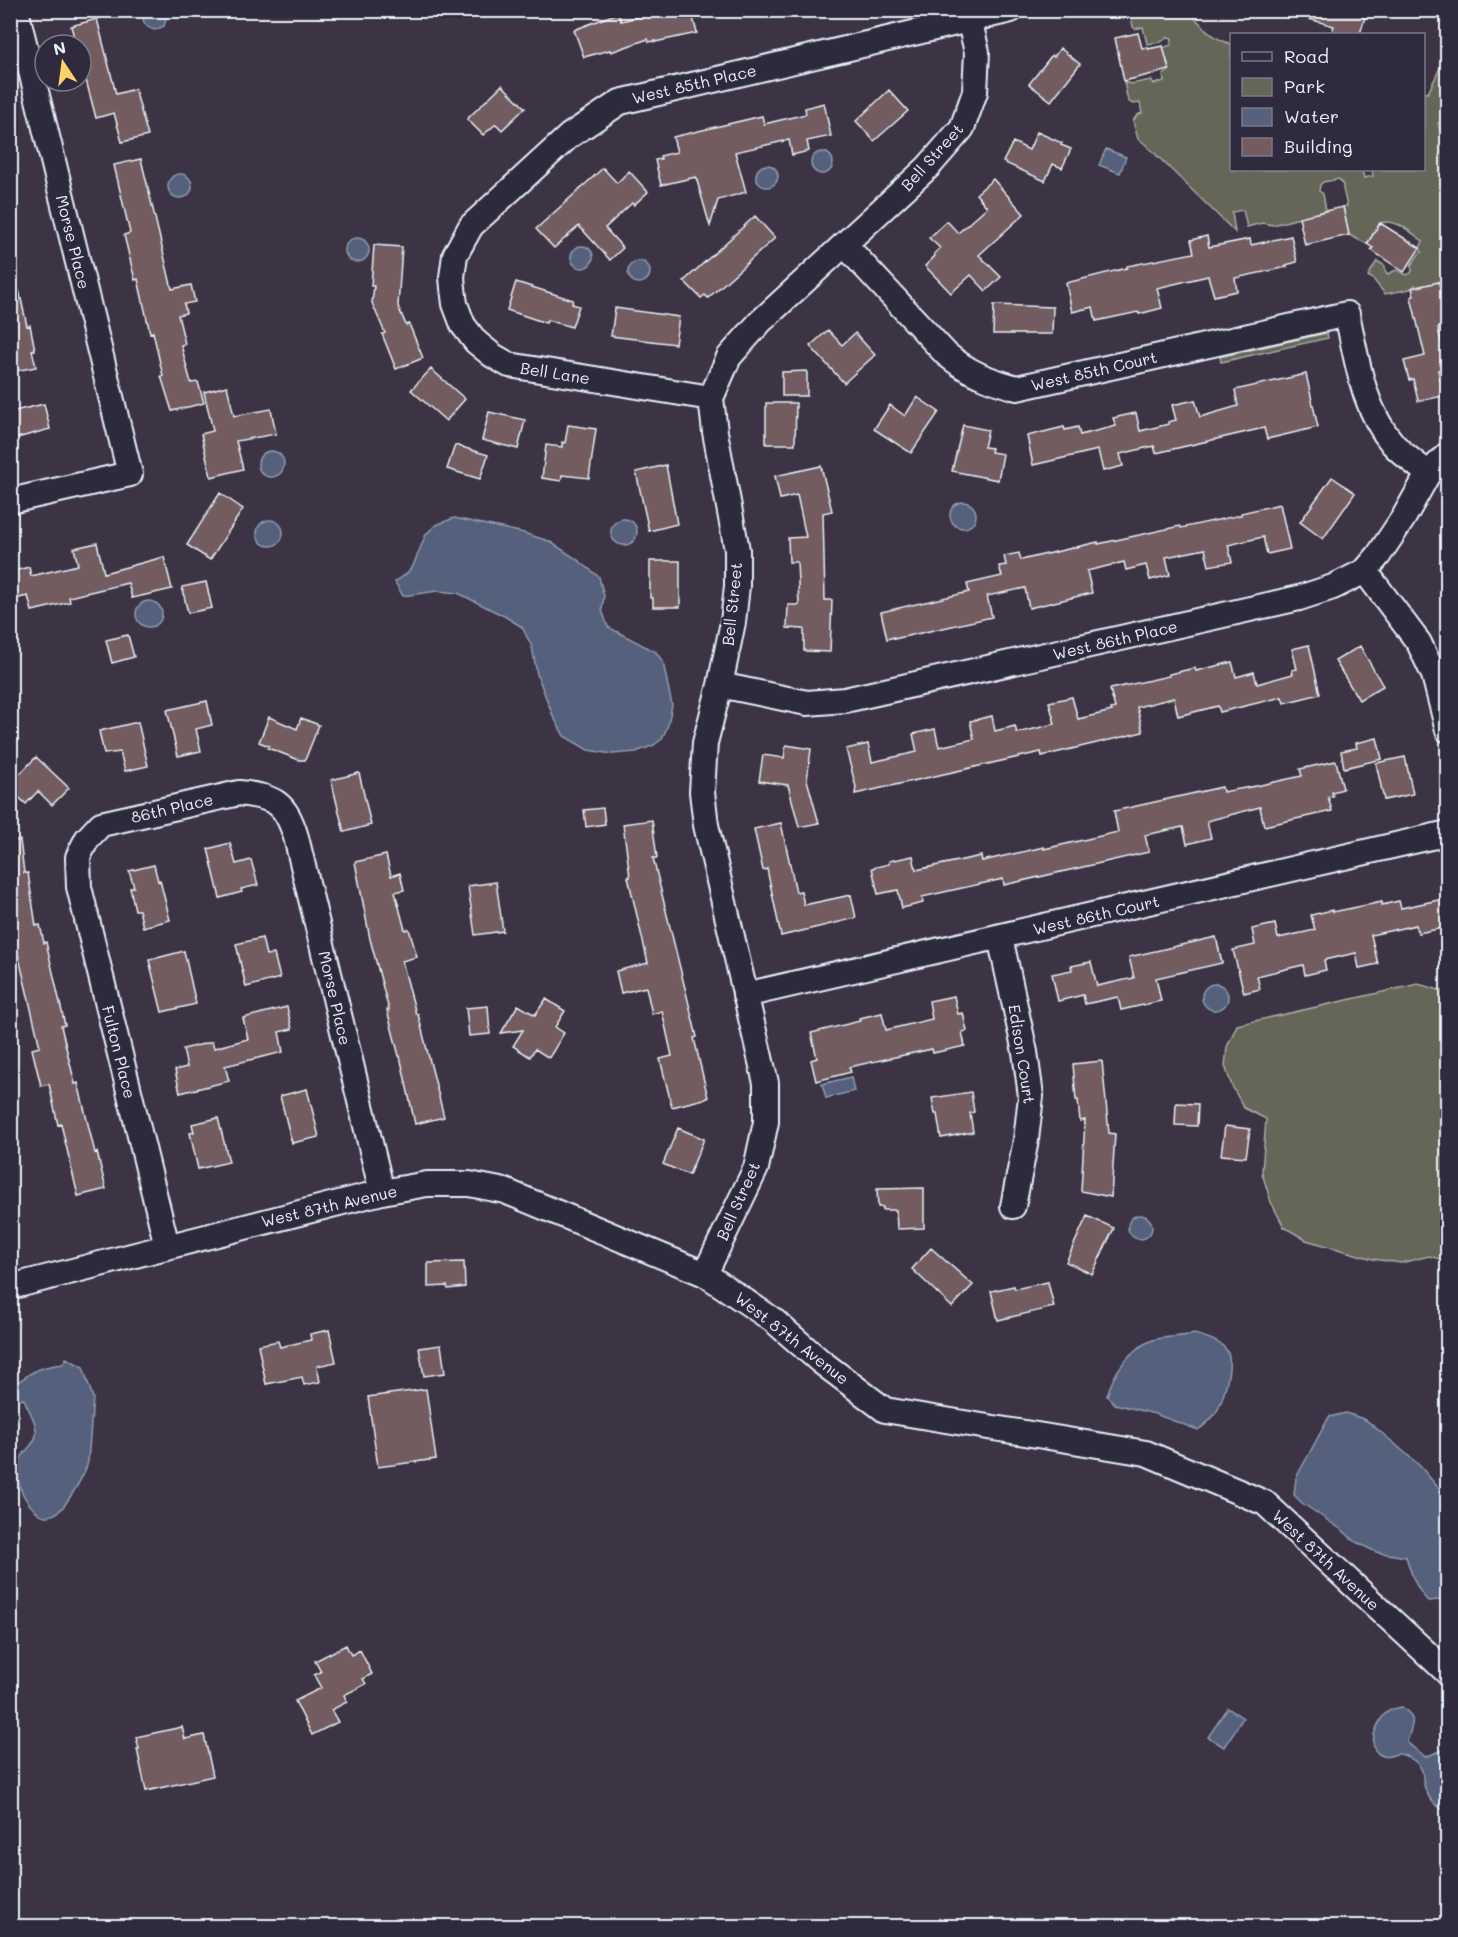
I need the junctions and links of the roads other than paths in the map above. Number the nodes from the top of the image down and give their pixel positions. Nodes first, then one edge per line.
1 (16, 10) edge
2 (1011, 10) edge
3 (968, 15) edge
4 (845, 245) junction
5 (452, 278) joint
6 (711, 398) junction
7 (1448, 454) edge
8 (1428, 474) junction
9 (10, 501) edge
10 (1365, 571) junction
11 (720, 685) junction
12 (1448, 730) edge
13 (282, 806) joint
14 (1448, 833) edge
15 (78, 857) joint
16 (1000, 937) junction
17 (745, 995) junction
18 (382, 1192) junction
19 (1013, 1206) dead end
20 (167, 1246) junction
21 (705, 1274) junction
22 (10, 1287) edge
23 (1448, 1673) edge

1 - 9 street, Morse Place
2 - 3 street, West 85th Place
3 - 4 street, Bell Street
3 - 5 street, West 85th Place
4 - 6 street, Bell Street
4 - 8 street, West 85th Court
5 - 6 street, Bell Lane
6 - 11 street, Bell Street
7 - 8 street, West 86th Place
8 - 10 street, West 86th Place
10 - 11 street, West 86th Place
10 - 12 street
11 - 17 street, Bell Street
13 - 15 street, 86th Place
13 - 18 street, Morse Place
14 - 16 street, West 86th Court
15 - 20 street, Fulton Place
16 - 17 street, West 86th Court
16 - 19 street, Edison Court
17 - 21 street, Bell Street
18 - 20 street, West 87th Avenue
18 - 21 street, West 87th Avenue
20 - 22 street, West 87th Avenue
21 - 23 street, West 87th Avenue

